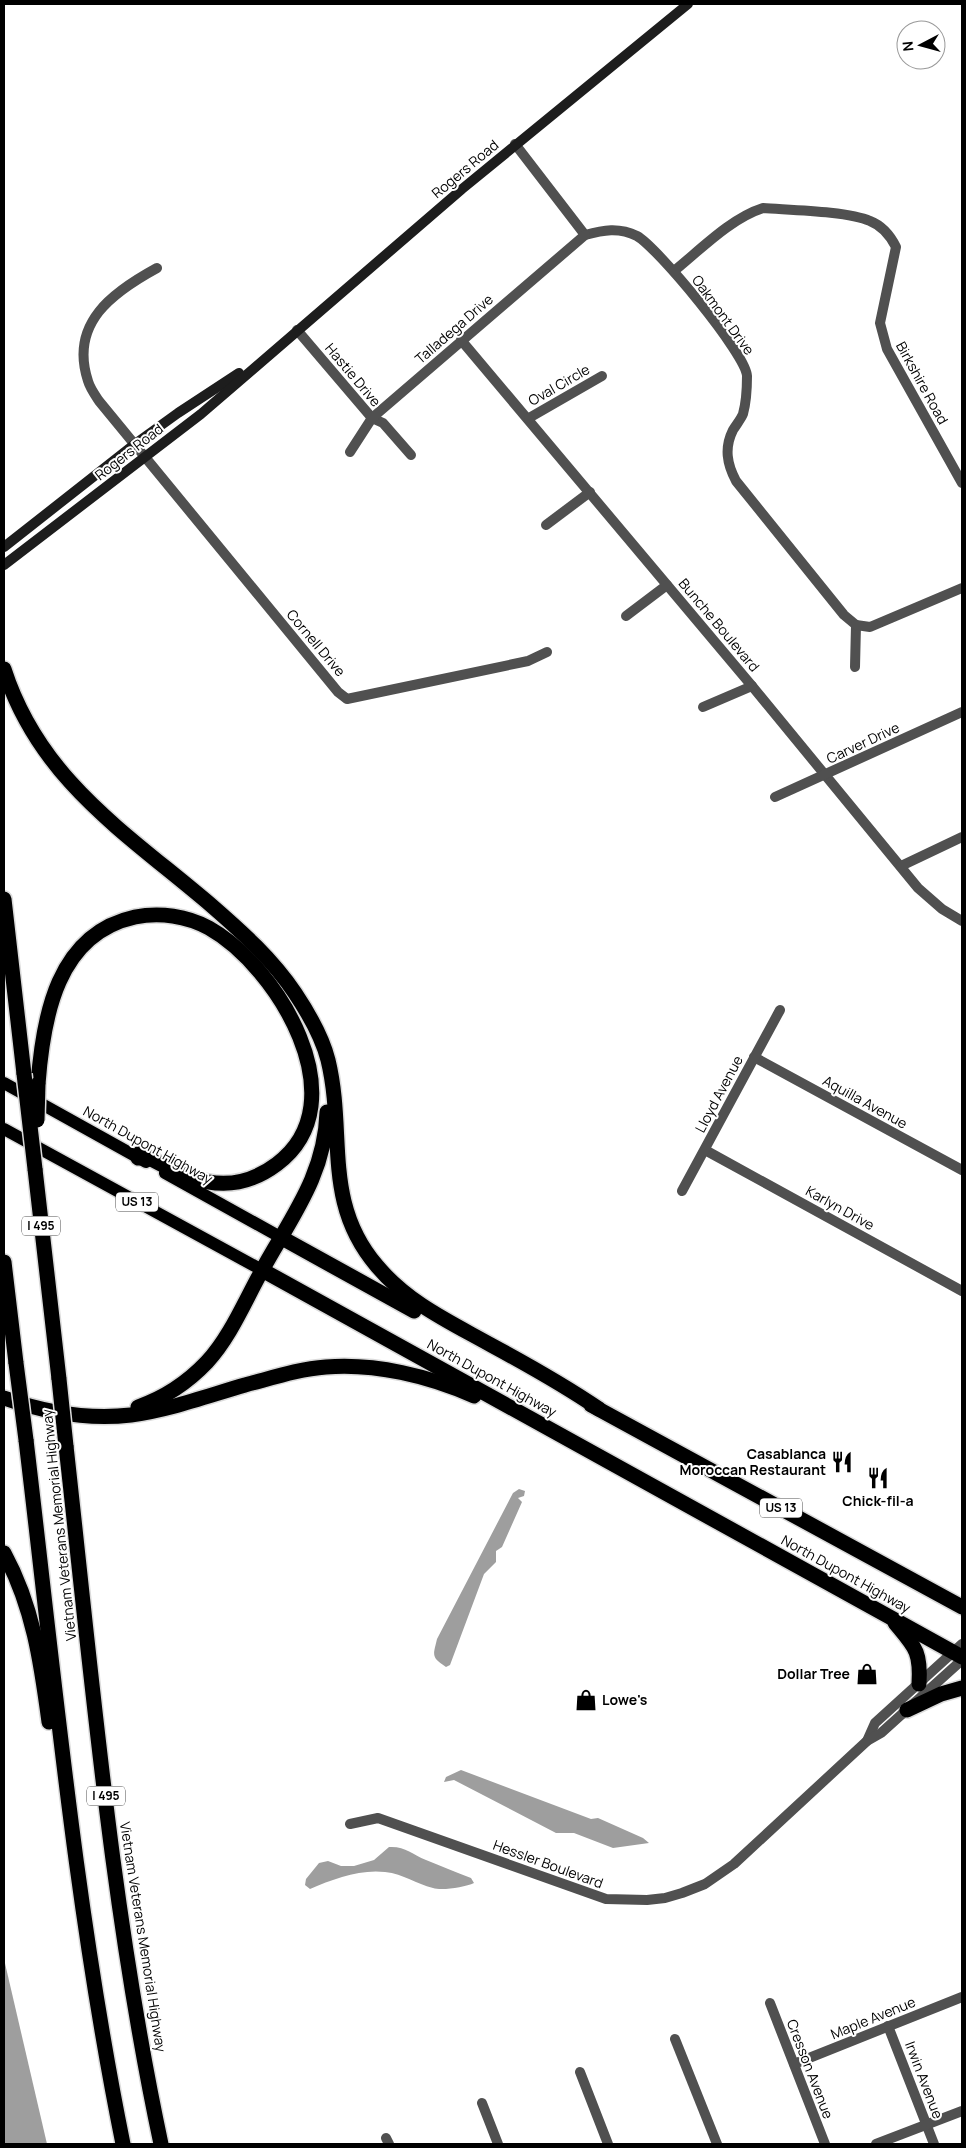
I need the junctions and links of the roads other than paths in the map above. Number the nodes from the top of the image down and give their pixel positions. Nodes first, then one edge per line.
1 (687, 5) edge
2 (515, 144) junction
3 (585, 235) junction
4 (157, 268) dead end
5 (674, 271) junction
6 (297, 330) junction
7 (461, 340) junction
8 (267, 355) junction
9 (602, 376) dead end
10 (372, 418) junction
11 (529, 418) junction
12 (135, 444) junction
13 (350, 452) dead end
14 (411, 455) dead end
15 (146, 456) junction
16 (962, 483) edge
17 (590, 492) junction
18 (546, 525) dead end
19 (4, 547) edge
20 (4, 565) edge
21 (667, 585) junction
22 (962, 588) edge
23 (626, 616) dead end
24 (856, 625) junction
25 (548, 652) dead end
26 (855, 666) dead end
27 (4, 669) edge
28 (752, 686) junction
29 (703, 707) dead end
30 (962, 712) edge
31 (826, 775) junction
32 (775, 797) dead end
33 (962, 837) edge
34 (901, 866) junction
35 (4, 899) edge
36 (962, 921) edge
37 (780, 1010) dead end
38 (308, 1015) junction
39 (754, 1057) junction
40 (4, 1083) edge
41 (4, 1129) edge
42 (705, 1150) junction
43 (138, 1158) junction
44 (35, 1168) junction
45 (962, 1170) edge
46 (682, 1191) dead end
47 (282, 1238) junction
48 (4, 1262) edge
49 (262, 1270) junction
50 (962, 1291) edge
51 (4, 1398) edge
52 (599, 1409) junction
53 (93, 1416) junction
54 (592, 1454) junction
55 (4, 1553) edge
56 (962, 1607) edge
57 (889, 1616) junction
58 (960, 1653) edge
59 (919, 1684) junction
60 (962, 1688) edge
61 (907, 1710) junction
62 (867, 1741) junction
63 (71, 1818) junction
64 (350, 1824) dead end
65 (962, 1997) edge
66 (770, 2003) dead end
67 (888, 2026) junction
68 (675, 2039) dead end
69 (794, 2064) junction
70 (580, 2072) dead end
71 (482, 2103) dead end
72 (962, 2111) edge
73 (926, 2125) junction
74 (123, 2144) edge
75 (161, 2144) edge
76 (498, 2144) edge
77 (608, 2144) edge
78 (716, 2144) edge
79 (825, 2144) edge
80 (876, 2144) edge
81 (934, 2144) edge

1 - 2 street, Rogers Road
2 - 3 street
2 - 6 street, Rogers Road
3 - 5 street, Oakmont Drive
3 - 7 street, Talladega Drive
4 - 12 street, Cornell Drive
5 - 16 street, Birkshire Road
5 - 24 street, Oakmont Drive
6 - 8 street, Rogers Road
6 - 10 street, Hastie Drive
7 - 10 street, Talladega Drive
7 - 11 street, Bunche Boulevard
8 - 12 street, Rogers Road
8 - 15 street, Rogers Road
9 - 11 street, Oval Circle
10 - 13 street, Talladega Drive
10 - 14 street, Hastie Drive
11 - 17 street, Bunche Boulevard
12 - 15 street, Cornell Drive
12 - 19 street, Rogers Road
15 - 20 street, Rogers Road
15 - 25 street, Cornell Drive
17 - 18 street
17 - 21 street, Bunche Boulevard
21 - 23 street
21 - 28 street, Bunche Boulevard
22 - 24 street
24 - 26 street
27 - 38 highway
28 - 29 street
28 - 31 street, Bunche Boulevard
30 - 31 street, Carver Drive
31 - 32 street, Carver Drive
31 - 34 street, Bunche Boulevard
33 - 34 street
34 - 36 street, Bunche Boulevard
35 - 44 highway, Vietnam Veterans Memorial Highway / I 495, bridge
37 - 39 street, Lloyd Avenue
38 - 47 highway
38 - 52 highway
39 - 42 street, Lloyd Avenue
39 - 45 street, Aquilla Avenue
40 - 43 main road, North Dupont Highway / US 13
41 - 49 main road, North Dupont Highway / US 13
42 - 46 street, Lloyd Avenue
42 - 50 street, Karlyn Drive
43 - 44 highway, bridge
43 - 47 main road, North Dupont Highway / US 13
44 - 75 highway, Vietnam Veterans Memorial Highway / I 495, bridge
47 - 49 highway
47 - 52 highway, North Dupont Highway / US 13
48 - 63 highway, Vietnam Veterans Memorial Highway / I 495, bridge
49 - 53 highway
49 - 54 highway, North Dupont Highway / US 13
51 - 53 highway
52 - 56 highway, North Dupont Highway / US 13
53 - 54 highway
54 - 57 highway, North Dupont Highway / US 13
55 - 63 highway
57 - 58 highway, North Dupont Highway / US 13
57 - 59 highway
58 - 59 street, Hessler Boulevard
58 - 61 street, Hessler Boulevard
59 - 62 street, Hessler Boulevard
60 - 61 highway
61 - 62 street, Hessler Boulevard
62 - 64 street, Hessler Boulevard
63 - 74 highway, Vietnam Veterans Memorial Highway / I 495
65 - 67 street, Maple Avenue
66 - 69 street, Cresson Avenue
67 - 69 street, Maple Avenue
67 - 73 street, Irwin Avenue
68 - 78 street
69 - 79 street, Cresson Avenue
70 - 77 street
71 - 76 street
72 - 73 street
73 - 80 street
73 - 81 street, Irwin Avenue

